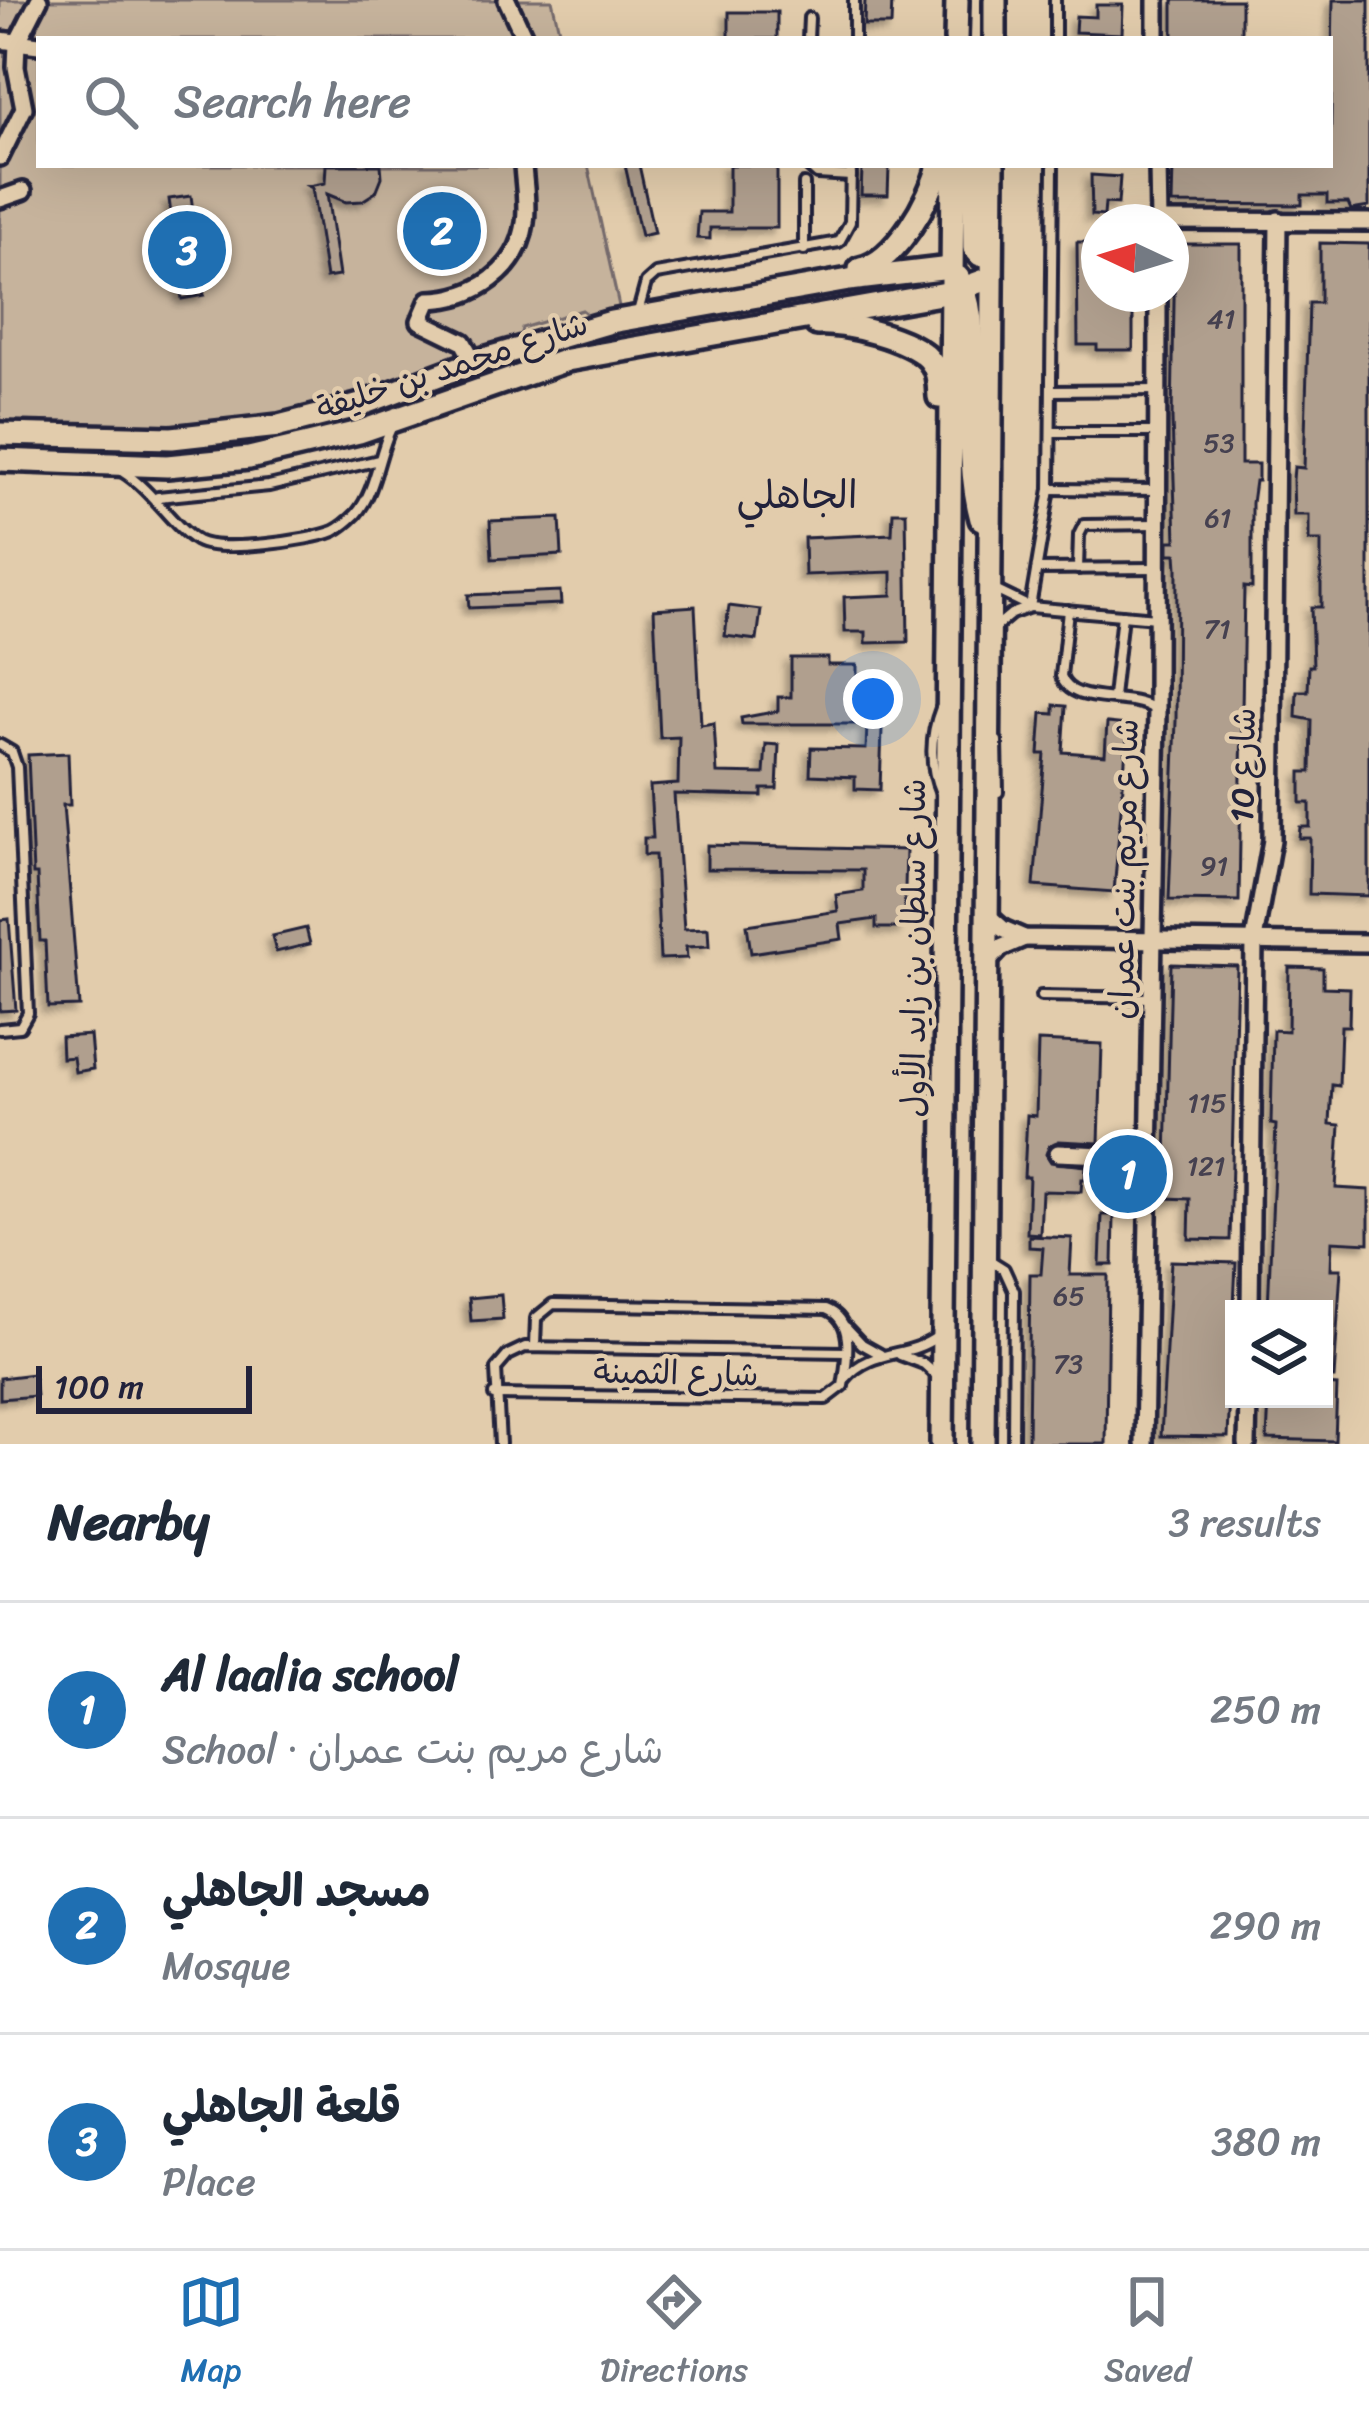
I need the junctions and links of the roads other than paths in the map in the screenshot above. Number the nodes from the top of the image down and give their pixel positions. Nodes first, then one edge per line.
1 (39, 0) edge
2 (507, 0) edge
3 (854, 0) edge
4 (1055, 0) edge
5 (1156, 0) edge
6 (998, 5) edge
7 (809, 18) dead end
8 (524, 36) edge
9 (808, 36) edge
10 (854, 36) edge
11 (994, 36) edge
12 (1054, 36) edge
13 (1156, 36) edge
14 (9, 42) edge
15 (0, 157) edge
16 (524, 168) edge
17 (811, 168) edge
18 (938, 168) edge
19 (953, 168) edge
20 (973, 168) edge
21 (993, 168) edge
22 (1053, 168) edge
23 (1158, 168) edge
24 (851, 170) edge
25 (0, 176) edge
26 (804, 184) dead end
27 (10, 195) edge
28 (1159, 204) edge
29 (1278, 220) junction
30 (1189, 221) edge
31 (1369, 222) edge
32 (992, 248) junction
33 (804, 250) junction
34 (950, 268) junction
35 (990, 278) junction
36 (958, 290) junction
37 (735, 301) junction
38 (1158, 312) edge
39 (636, 317) junction
40 (736, 328) junction
41 (475, 362) junction
42 (1158, 390) junction
43 (1052, 391) junction
44 (396, 419) junction
45 (1052, 432) junction
46 (1158, 432) junction
47 (0, 434) edge
48 (0, 460) edge
49 (379, 460) junction
50 (111, 465) junction
51 (951, 469) junction
52 (1050, 489) junction
53 (1158, 490) junction
54 (156, 497) junction
55 (1158, 524) junction
56 (990, 541) junction
57 (1037, 568) junction
58 (1078, 568) junction
59 (1158, 568) junction
60 (989, 584) junction
61 (1030, 607) junction
62 (1068, 610) junction
63 (1122, 615) junction
64 (1157, 618) junction
65 (988, 635) junction
66 (1113, 697) junction
67 (1157, 711) junction
68 (0, 745) edge
69 (985, 913) junction
70 (1024, 938) junction
71 (1254, 940) junction
72 (1154, 942) junction
73 (1369, 943) edge
74 (984, 966) junction
75 (1041, 996) dead end
76 (1153, 998) junction
77 (0, 1029) edge
78 (1058, 1154) dead end
79 (1150, 1157) junction
80 (981, 1255) junction
81 (1250, 1300) edge
82 (847, 1327) junction
83 (943, 1331) junction
84 (535, 1346) junction
85 (845, 1352) junction
86 (882, 1354) junction
87 (898, 1354) junction
88 (845, 1379) junction
89 (942, 1384) junction
90 (494, 1395) junction
91 (1248, 1408) edge
92 (500, 1444) edge
93 (942, 1444) edge
94 (982, 1444) edge
95 (1012, 1444) edge
96 (1144, 1444) edge
97 (1247, 1444) edge

1 - 14 street
2 - 8 street
3 - 10 lane
4 - 12 lane
5 - 13 street
6 - 11 main road
7 - 9 lane
14 - 15 street
16 - 41 street
17 - 24 lane
18 - 37 main road
19 - 34 main road
20 - 32 main road
21 - 32 main road, شارع سلطان بن زايد الأول
22 - 43 lane
23 - 28 street
24 - 33 lane
25 - 27 street
26 - 33 lane
29 - 30 street
29 - 31 street
29 - 71 street, شارع 10
32 - 35 main road, شارع سلطان بن زايد الأول
33 - 39 lane
34 - 36 main road
34 - 37 main road, شارع محمد بن خليفة
35 - 36 main road, شارع محمد بن خليفة
35 - 56 main road, شارع سلطان بن زايد الأول
36 - 40 main road, شارع محمد بن خليفة
36 - 51 main road, شارع سلطان بن زايد الأول
36 - 56 main road
37 - 39 main road, شارع محمد بن خليفة
38 - 42 street, شارع مريم بنت عمران
39 - 41 main road, شارع محمد بن خليفة
40 - 44 main road, شارع محمد بن خليفة
40 - 51 main road
41 - 47 main road, شارع محمد بن خليفة
42 - 43 lane
42 - 46 street, شارع مريم بنت عمران
43 - 45 lane
44 - 49 lane
44 - 50 main road, شارع محمد بن خليفة
45 - 46 lane
45 - 52 lane
46 - 53 street, شارع مريم بنت عمران
48 - 50 main road, شارع محمد بن خليفة
49 - 54 lane
49 - 54 lane
50 - 54 lane
51 - 83 main road, شارع سلطان بن زايد الأول
52 - 53 lane
52 - 57 lane
53 - 55 street, شارع مريم بنت عمران
55 - 58 lane
55 - 59 street, شارع مريم بنت عمران
56 - 60 main road, شارع سلطان بن زايد الأول
57 - 58 lane
57 - 61 lane
58 - 59 lane
59 - 64 street, شارع مريم بنت عمران
60 - 61 lane
60 - 65 main road, شارع سلطان بن زايد الأول
61 - 62 lane
61 - 65 lane
62 - 63 lane
62 - 66 lane
63 - 64 lane
63 - 66 lane
64 - 67 street, شارع مريم بنت عمران
65 - 69 main road, شارع سلطان بن زايد الأول
66 - 67 lane
67 - 72 street, شارع مريم بنت عمران
68 - 77 lane
69 - 70 street
69 - 74 main road, شارع سلطان بن زايد الأول
70 - 72 street
70 - 74 street
71 - 72 street
71 - 73 street
71 - 81 street, شارع 10
72 - 76 street, شارع مريم بنت عمران
74 - 80 main road, شارع سلطان بن زايد الأول
75 - 76 lane
76 - 79 street, شارع مريم بنت عمران
78 - 79 street
79 - 96 street, شارع مريم بنت عمران
80 - 94 main road, شارع سلطان بن زايد الأول
80 - 95 lane
82 - 84 lane, شارع الثمينة
82 - 85 lane
82 - 86 lane, شارع الثمينة
83 - 87 lane
83 - 89 main road, شارع سلطان بن زايد الأول
84 - 85 lane, شارع الثمينة
84 - 90 lane, شارع الثمينة
85 - 88 lane
86 - 87 lane
86 - 88 lane, شارع الثمينة
87 - 89 lane
88 - 90 lane, شارع الثمينة
89 - 93 main road, شارع سلطان بن زايد الأول
90 - 92 lane
91 - 97 street

